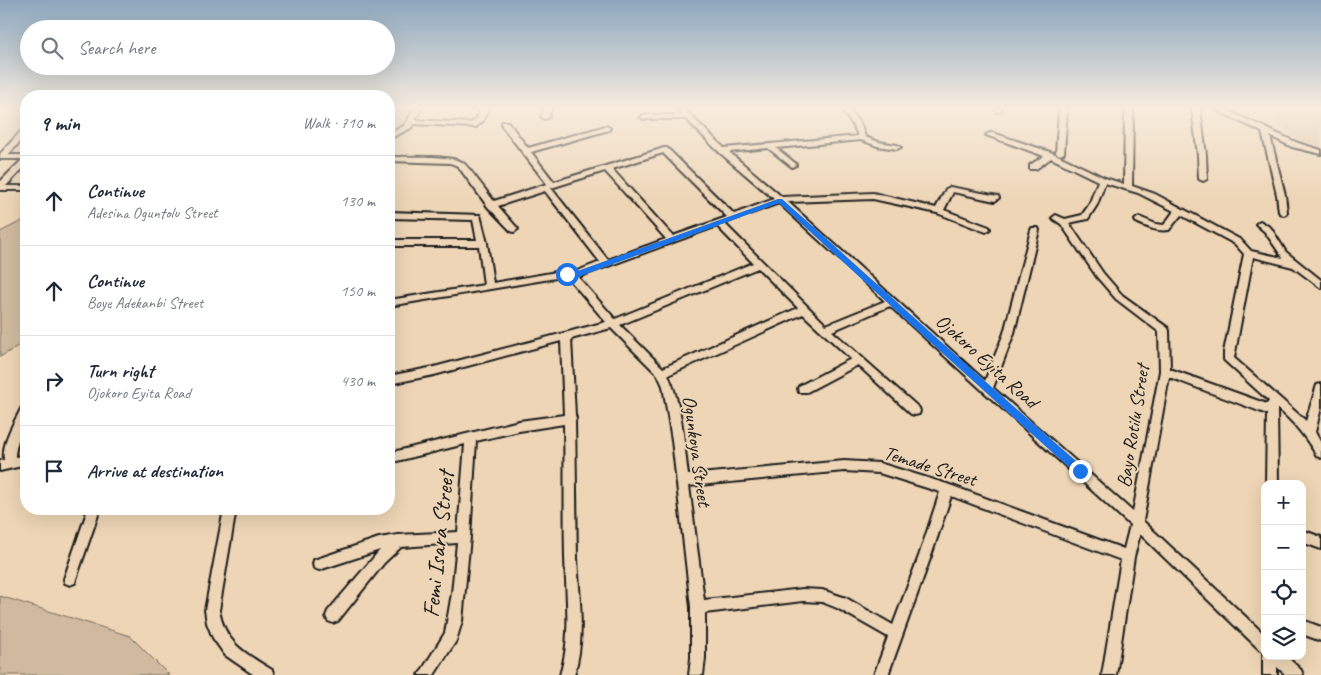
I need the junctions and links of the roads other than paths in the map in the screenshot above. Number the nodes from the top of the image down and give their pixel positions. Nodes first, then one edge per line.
1 (17, 140) edge
2 (518, 140) edge
3 (563, 140) edge
4 (712, 140) edge
5 (833, 140) edge
6 (868, 140) edge
7 (1006, 140) edge
8 (1061, 140) edge
9 (1129, 140) edge
10 (1200, 140) edge
11 (1267, 140) edge
12 (1286, 140) edge
13 (770, 146) junction
14 (897, 147) dead end
15 (722, 150) junction
16 (527, 151) junction
17 (1321, 152) edge
18 (1060, 153) dead end
19 (1050, 155) junction
20 (1, 157) edge
21 (20, 157) edge
22 (395, 160) edge
23 (792, 165) dead end
24 (1033, 167) dead end
25 (20, 168) edge
26 (606, 168) junction
27 (1202, 179) dead end
28 (1102, 180) junction
29 (549, 186) junction
30 (1128, 187) junction
31 (0, 188) edge
32 (20, 188) edge
33 (996, 198) dead end
34 (780, 200) junction
35 (491, 205) junction
36 (939, 211) junction
37 (1179, 211) junction
38 (1283, 212) dead end
39 (395, 215) edge
40 (732, 217) junction
41 (1139, 220) dead end
42 (719, 223) junction
43 (1260, 224) dead end
44 (514, 229) dead end
45 (986, 229) dead end
46 (1035, 230) dead end
47 (671, 239) junction
48 (395, 243) edge
49 (483, 243) junction
50 (1248, 254) junction
51 (606, 264) junction
52 (760, 264) junction
53 (1296, 265) junction
54 (572, 276) junction
55 (1321, 286) edge
56 (489, 288) junction
57 (395, 302) edge
58 (891, 302) junction
59 (805, 309) junction
60 (613, 324) junction
61 (825, 330) junction
62 (566, 336) junction
63 (859, 360) junction
64 (662, 372) junction
65 (1165, 372) junction
66 (395, 379) edge
67 (803, 388) dead end
68 (1321, 388) edge
69 (987, 390) junction
70 (1272, 396) junction
71 (915, 411) dead end
72 (1272, 411) junction
73 (571, 418) junction
74 (20, 424) edge
75 (1309, 432) junction
76 (471, 439) junction
77 (1321, 453) edge
78 (395, 457) edge
79 (20, 462) edge
80 (6, 465) edge
81 (683, 480) junction
82 (1272, 480) edge
83 (947, 489) junction
84 (92, 515) edge
85 (229, 515) edge
86 (1137, 523) junction
87 (464, 536) junction
88 (1306, 537) edge
89 (399, 541) junction
90 (1321, 543) edge
91 (1128, 557) junction
92 (319, 564) dead end
93 (70, 579) dead end
94 (698, 607) junction
95 (333, 616) dead end
96 (1306, 628) edge
97 (896, 634) junction
98 (1321, 634) edge
99 (1261, 641) edge
100 (1270, 660) edge
101 (1280, 660) edge
102 (266, 675) edge
103 (426, 675) edge
104 (567, 675) edge
105 (696, 675) edge
106 (881, 675) edge
107 (1109, 675) edge
108 (1270, 675) edge
109 (1296, 675) edge

1 - 20 street
2 - 16 street
3 - 16 street
4 - 15 street, Ojokoro Eyita Road
5 - 13 street
6 - 14 street
7 - 19 street
8 - 18 street
9 - 30 street
10 - 27 street
11 - 38 street
12 - 17 street
13 - 15 street
13 - 23 street
15 - 34 street, Ojokoro Eyita Road
16 - 29 street
19 - 24 street
19 - 28 street
20 - 21 street
22 - 35 street
25 - 31 street
26 - 29 street
26 - 40 street
26 - 47 street
28 - 30 street
28 - 65 street, Bayo Rotilu Street
29 - 35 street
29 - 51 street
30 - 37 street
31 - 32 street
33 - 36 street
34 - 36 street
34 - 40 street
34 - 58 street, Ojokoro Eyita Road
35 - 44 street
36 - 45 street
37 - 41 street
37 - 50 street
39 - 49 street
40 - 42 street
42 - 47 street
42 - 52 street
43 - 53 street
46 - 69 street
47 - 51 street
48 - 49 street
49 - 56 street
50 - 53 street
50 - 70 street
51 - 54 street
52 - 59 street
52 - 60 street
53 - 55 street
54 - 56 street
54 - 60 street, Ogunkoya Street
56 - 57 street
58 - 61 street
58 - 69 street, Ojokoro Eyita Road
59 - 61 street
59 - 64 street
60 - 62 street
60 - 64 street, Ogunkoya Street
61 - 63 street
62 - 66 street
62 - 73 street
63 - 67 street
63 - 71 street
64 - 81 street, Ogunkoya Street
65 - 72 street
65 - 86 street, Bayo Rotilu Street
68 - 75 street
69 - 86 street, Ojokoro Eyita Road
70 - 72 street
70 - 75 street
72 - 82 street
73 - 76 street
73 - 104 street
74 - 80 street
75 - 77 street
76 - 78 street
76 - 87 street, Femi Isara Street
79 - 80 street
81 - 83 street, Temade Street
81 - 94 street, Ogunkoya Street
83 - 91 street, Temade Street
83 - 97 street
84 - 93 street
85 - 102 street
86 - 91 street, Bayo Rotilu Street
86 - 99 street, Ojokoro Eyita Road
87 - 89 street
87 - 103 street, Femi Isara Street
88 - 90 street
89 - 92 street
89 - 95 street
91 - 107 street, Bayo Rotilu Street
94 - 97 street
94 - 105 street, Ogunkoya Street
96 - 98 street
97 - 106 street
100 - 108 street
101 - 109 street

